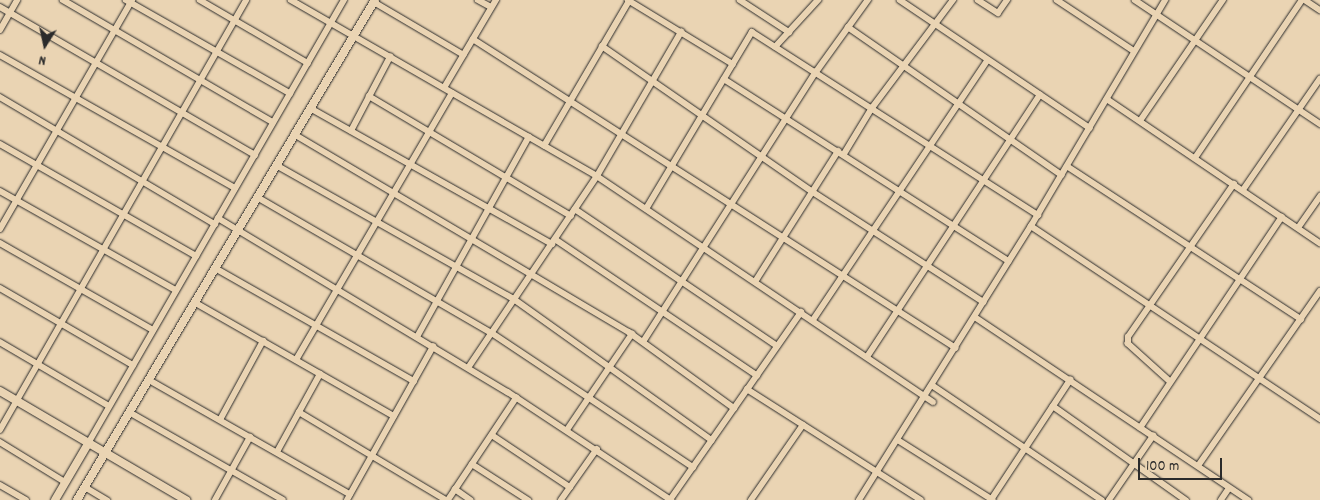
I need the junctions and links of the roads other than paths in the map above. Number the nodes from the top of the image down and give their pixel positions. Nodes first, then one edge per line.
1 (17, 0) edge
2 (62, 0) edge
3 (200, 0) edge
4 (246, 0) edge
5 (290, 0) edge
6 (344, 0) edge
7 (478, 0) edge
8 (496, 0) edge
9 (629, 0) edge
10 (740, 0) edge
11 (818, 0) edge
12 (868, 0) edge
13 (900, 0) edge
14 (953, 0) edge
15 (978, 0) edge
16 (1007, 0) edge
17 (1057, 0) edge
18 (1134, 0) edge
19 (1165, 0) edge
20 (1223, 0) edge
21 (1303, 0) edge
22 (130, 1) edge
23 (374, 1) edge
24 (0, 7) edge
25 (491, 7) junction
26 (1320, 10) edge
27 (10, 12) junction
28 (1155, 14) junction
29 (234, 20) junction
30 (331, 24) junction
31 (934, 25) junction
32 (848, 27) junction
33 (0, 30) edge
34 (115, 30) junction
35 (681, 32) junction
36 (789, 32) junction
37 (353, 36) junction
38 (473, 40) junction
39 (1195, 41) junction
40 (602, 46) junction
41 (775, 47) junction
42 (1134, 51) junction
43 (215, 53) junction
44 (0, 55) edge
45 (464, 55) junction
46 (390, 57) junction
47 (988, 60) junction
48 (96, 62) junction
49 (308, 63) junction
50 (733, 64) junction
51 (904, 66) junction
52 (816, 72) junction
53 (1250, 77) junction
54 (724, 78) junction
55 (200, 79) junction
56 (1320, 79) edge
57 (652, 81) junction
58 (444, 88) junction
59 (290, 93) junction
60 (452, 93) junction
61 (1040, 95) junction
62 (369, 96) junction
63 (0, 97) edge
64 (76, 98) junction
65 (1107, 99) junction
66 (570, 102) junction
67 (958, 102) junction
68 (310, 108) junction
69 (872, 108) junction
70 (1299, 110) junction
71 (182, 111) junction
72 (702, 116) junction
73 (786, 118) junction
74 (1140, 121) junction
75 (274, 122) junction
76 (1320, 124) edge
77 (1090, 128) junction
78 (57, 131) junction
79 (351, 131) junction
80 (429, 133) junction
81 (294, 134) junction
82 (622, 134) junction
83 (529, 137) junction
84 (1011, 139) junction
85 (0, 144) edge
86 (928, 144) junction
87 (544, 146) junction
88 (162, 147) junction
89 (841, 152) junction
90 (255, 155) junction
91 (762, 157) junction
92 (1195, 158) junction
93 (411, 163) junction
94 (37, 165) junction
95 (276, 165) junction
96 (1067, 166) junction
97 (672, 167) junction
98 (1062, 175) junction
99 (597, 176) junction
100 (506, 178) junction
101 (984, 180) junction
102 (142, 181) junction
103 (1234, 184) junction
104 (235, 188) junction
105 (898, 190) junction
106 (1243, 190) junction
107 (0, 191) edge
108 (812, 192) junction
109 (393, 194) junction
110 (1320, 196) edge
111 (257, 197) junction
112 (16, 200) junction
113 (731, 204) junction
114 (490, 208) junction
115 (575, 209) junction
116 (646, 209) junction
117 (1038, 214) junction
118 (123, 215) junction
119 (570, 216) junction
120 (1282, 217) junction
121 (218, 218) junction
122 (376, 223) junction
123 (215, 224) junction
124 (954, 226) junction
125 (1032, 226) junction
126 (0, 228) edge
127 (1298, 228) junction
128 (238, 229) junction
129 (872, 230) junction
130 (783, 238) junction
131 (472, 240) junction
132 (554, 241) junction
133 (0, 243) edge
134 (1320, 243) edge
135 (1190, 246) junction
136 (704, 247) junction
137 (103, 250) junction
138 (359, 253) junction
139 (196, 256) junction
140 (1010, 262) junction
141 (927, 266) junction
142 (456, 267) junction
143 (215, 268) junction
144 (532, 274) junction
145 (842, 276) junction
146 (1240, 279) junction
147 (682, 282) junction
148 (755, 282) junction
149 (0, 288) edge
150 (81, 289) junction
151 (338, 289) junction
152 (176, 290) junction
153 (1320, 291) edge
154 (514, 299) junction
155 (438, 300) junction
156 (194, 302) junction
157 (984, 302) junction
158 (1149, 305) junction
159 (663, 311) junction
160 (897, 311) junction
161 (801, 312) junction
162 (975, 317) junction
163 (1301, 319) junction
164 (813, 320) junction
165 (61, 323) junction
166 (317, 325) junction
167 (153, 330) junction
168 (492, 333) junction
169 (632, 334) junction
170 (417, 337) junction
171 (1200, 339) junction
172 (263, 341) junction
173 (0, 342) edge
174 (643, 342) junction
175 (777, 346) junction
176 (433, 347) junction
177 (956, 348) junction
178 (866, 357) junction
179 (296, 360) junction
180 (38, 364) junction
181 (133, 365) junction
182 (468, 368) junction
183 (610, 368) junction
184 (320, 374) junction
185 (757, 375) junction
186 (1259, 378) junction
187 (149, 380) junction
188 (1070, 380) junction
189 (414, 381) junction
190 (1170, 382) junction
191 (932, 385) junction
192 (747, 390) junction
193 (0, 391) edge
194 (925, 397) junction
195 (516, 398) junction
196 (589, 398) junction
197 (17, 400) junction
198 (933, 402) dead end
199 (109, 406) junction
200 (1053, 406) junction
201 (734, 408) junction
202 (129, 412) junction
203 (299, 412) junction
204 (394, 416) junction
205 (1320, 419) edge
206 (220, 420) junction
207 (803, 425) junction
208 (1140, 428) junction
209 (0, 430) edge
210 (567, 430) junction
211 (492, 435) junction
212 (1153, 436) junction
213 (250, 437) junction
214 (712, 440) junction
215 (898, 440) junction
216 (0, 442) edge
217 (88, 442) junction
218 (1025, 448) junction
219 (597, 449) junction
220 (105, 452) junction
221 (277, 452) junction
222 (373, 455) junction
223 (472, 464) junction
224 (1134, 464) junction
225 (1198, 466) junction
226 (693, 467) junction
227 (231, 470) junction
228 (878, 473) junction
229 (65, 482) junction
230 (0, 485) edge
231 (85, 487) junction
232 (570, 487) junction
233 (1229, 488) junction
234 (455, 489) junction
235 (349, 497) edge
236 (26, 500) edge
237 (55, 500) edge
238 (77, 500) edge
239 (107, 500) edge
240 (186, 500) edge
241 (215, 500) edge
242 (283, 500) edge
243 (447, 500) edge
244 (471, 500) edge
245 (526, 500) edge
246 (561, 500) edge
247 (671, 500) edge
248 (751, 500) edge
249 (859, 500) edge
250 (921, 500) edge
251 (992, 500) edge
252 (1102, 500) edge
253 (1109, 500) edge
254 (1186, 500) edge
255 (1221, 500) edge
256 (1248, 500) edge

1 - 27 street
2 - 34 street
3 - 29 street
4 - 29 street
5 - 30 street
6 - 30 street
7 - 25 street
8 - 25 street
9 - 35 street
9 - 40 street
10 - 36 street
11 - 36 street
12 - 32 street
13 - 31 street
14 - 31 street
15 - 16 street
17 - 42 street
18 - 28 street
19 - 28 street
20 - 39 street
21 - 26 street
21 - 53 street
22 - 34 street
22 - 43 street
23 - 37 street
23 - 45 street
24 - 27 street
25 - 38 street
27 - 33 street
27 - 48 street
28 - 39 street
28 - 42 street
29 - 43 street
29 - 49 street
30 - 37 street
30 - 49 street
31 - 47 street
31 - 51 street
32 - 51 street
32 - 52 street
34 - 48 street
34 - 55 street
35 - 50 street
35 - 57 street
36 - 41 street
37 - 46 street
37 - 68 street
38 - 45 street
38 - 66 street
39 - 53 street
39 - 74 street
40 - 57 street
40 - 66 street
41 - 50 street
41 - 52 street
42 - 65 street
43 - 55 street
43 - 59 street
44 - 64 street
45 - 58 street
46 - 58 street
46 - 62 street
47 - 61 street
47 - 67 street
48 - 64 street
48 - 71 street
49 - 59 street
50 - 54 street
51 - 67 street
51 - 69 street
52 - 69 street
52 - 73 street
53 - 70 street
53 - 92 street
54 - 72 street
54 - 73 street
55 - 71 street
55 - 75 street
56 - 70 street
57 - 72 street
57 - 82 street
58 - 60 street
59 - 75 street
60 - 80 street
60 - 83 street
61 - 77 street
61 - 84 street
62 - 79 street
62 - 80 street
63 - 78 street
64 - 78 street
64 - 88 street
65 - 74 street
65 - 77 street
66 - 82 street
66 - 87 street
67 - 84 street
67 - 86 street
68 - 79 street
68 - 81 street
69 - 86 street
69 - 89 street
70 - 76 street
70 - 106 street
71 - 88 street
71 - 90 street
72 - 91 street
72 - 97 street
73 - 89 street
73 - 91 street
74 - 92 street
75 - 90 street
77 - 96 street
78 - 94 street
78 - 102 street
79 - 93 street
80 - 93 street
80 - 100 street
81 - 95 street
81 - 109 street
82 - 97 street
82 - 99 street
83 - 87 street
83 - 100 street
84 - 98 street
84 - 101 street
85 - 94 street
86 - 101 street
86 - 105 street
87 - 99 street
88 - 102 street
88 - 104 street
89 - 105 street
89 - 108 street
90 - 104 street
91 - 108 street
91 - 113 street
92 - 103 street
93 - 109 street
93 - 114 street
94 - 112 street
94 - 118 street
95 - 111 street
95 - 122 street
96 - 98 street
96 - 135 street
97 - 113 street
97 - 116 street
98 - 117 street
99 - 115 street
99 - 116 street
100 - 114 street
100 - 119 street
101 - 117 street
101 - 124 street
102 - 118 street
102 - 123 street
103 - 106 street
103 - 135 street
104 - 121 street
105 - 124 street
105 - 129 street
106 - 120 street
107 - 112 street
108 - 129 street
108 - 130 street
109 - 122 street
109 - 131 street
110 - 127 street
111 - 128 street
111 - 138 street
112 - 126 street
112 - 137 street
113 - 130 street
113 - 136 street
114 - 131 street
114 - 132 street
115 - 119 street
115 - 147 street
116 - 136 street
117 - 125 street
118 - 137 street
118 - 139 street
119 - 132 street
120 - 127 street
120 - 146 street
121 - 123 street
121 - 128 street
122 - 138 street
122 - 142 street
123 - 139 street
124 - 140 street
124 - 141 street
125 - 140 street
125 - 158 street
127 - 134 street
128 - 143 street
128 - 151 street
129 - 141 street
129 - 145 street
130 - 145 street
130 - 148 street
131 - 142 street
131 - 144 street
132 - 144 street
132 - 159 street
133 - 150 street
135 - 146 street
135 - 158 street
136 - 147 street
136 - 148 street
137 - 150 street
137 - 152 street
138 - 151 street
138 - 155 street
139 - 152 street
140 - 157 street
141 - 157 street
141 - 160 street
142 - 154 street
142 - 155 street
143 - 156 street
143 - 166 street
144 - 154 street
144 - 169 street
145 - 160 street
145 - 164 street
146 - 163 street
146 - 171 street
147 - 159 street
147 - 175 street
148 - 161 street
149 - 165 street
150 - 165 street
150 - 167 street
151 - 166 street
151 - 170 street
152 - 167 street
153 - 163 street
154 - 168 street
154 - 183 street
155 - 168 street
155 - 170 street
156 - 172 street
156 - 187 street
157 - 162 street
158 - 171 street
158 - 190 street
159 - 174 street
159 - 185 street
160 - 177 street
160 - 178 street
161 - 164 street
161 - 175 street
162 - 177 street
162 - 188 street
163 - 186 street
164 - 178 street
165 - 180 street
165 - 181 street
166 - 179 street
166 - 189 street
167 - 181 street
168 - 182 street
168 - 196 street
169 - 174 street
169 - 183 street
170 - 176 street
171 - 186 street
171 - 190 street
172 - 179 street
172 - 206 street
173 - 180 street
174 - 201 street
175 - 185 street
176 - 182 street
176 - 189 street
177 - 191 street
178 - 194 street
179 - 184 street
180 - 197 street
180 - 199 street
181 - 199 street
182 - 195 street
183 - 196 street
183 - 214 street
184 - 203 street
184 - 204 street
185 - 192 street
186 - 205 street
186 - 225 street
187 - 202 street
187 - 206 street
188 - 200 street
188 - 208 street
189 - 204 street
190 - 208 street
191 - 194 street
191 - 218 street
192 - 201 street
192 - 207 street
193 - 197 street
194 - 198 street
194 - 215 street
195 - 210 street
195 - 211 street
196 - 210 street
196 - 226 street
197 - 209 street
197 - 217 street
199 - 217 street
200 - 218 street
200 - 224 street
201 - 214 street
202 - 220 street
202 - 227 street
203 - 221 street
203 - 222 street
204 - 222 street
206 - 213 street
207 - 228 street
207 - 248 street
208 - 212 street
210 - 219 street
211 - 223 street
211 - 232 street
212 - 224 street
212 - 225 street
213 - 221 street
213 - 227 street
214 - 226 street
215 - 228 street
215 - 251 street
216 - 229 street
217 - 220 street
217 - 229 street
218 - 251 street
218 - 252 street
219 - 232 street
219 - 247 street
220 - 231 street
220 - 240 street
221 - 235 street
222 - 235 street
222 - 243 street
223 - 234 street
223 - 245 street
224 - 253 street
224 - 254 street
225 - 233 street
226 - 247 street
227 - 241 street
227 - 242 street
228 - 249 street
228 - 250 street
229 - 237 street
230 - 236 street
231 - 238 street
231 - 239 street
232 - 246 street
233 - 255 street
233 - 256 street
234 - 243 street
234 - 244 street

